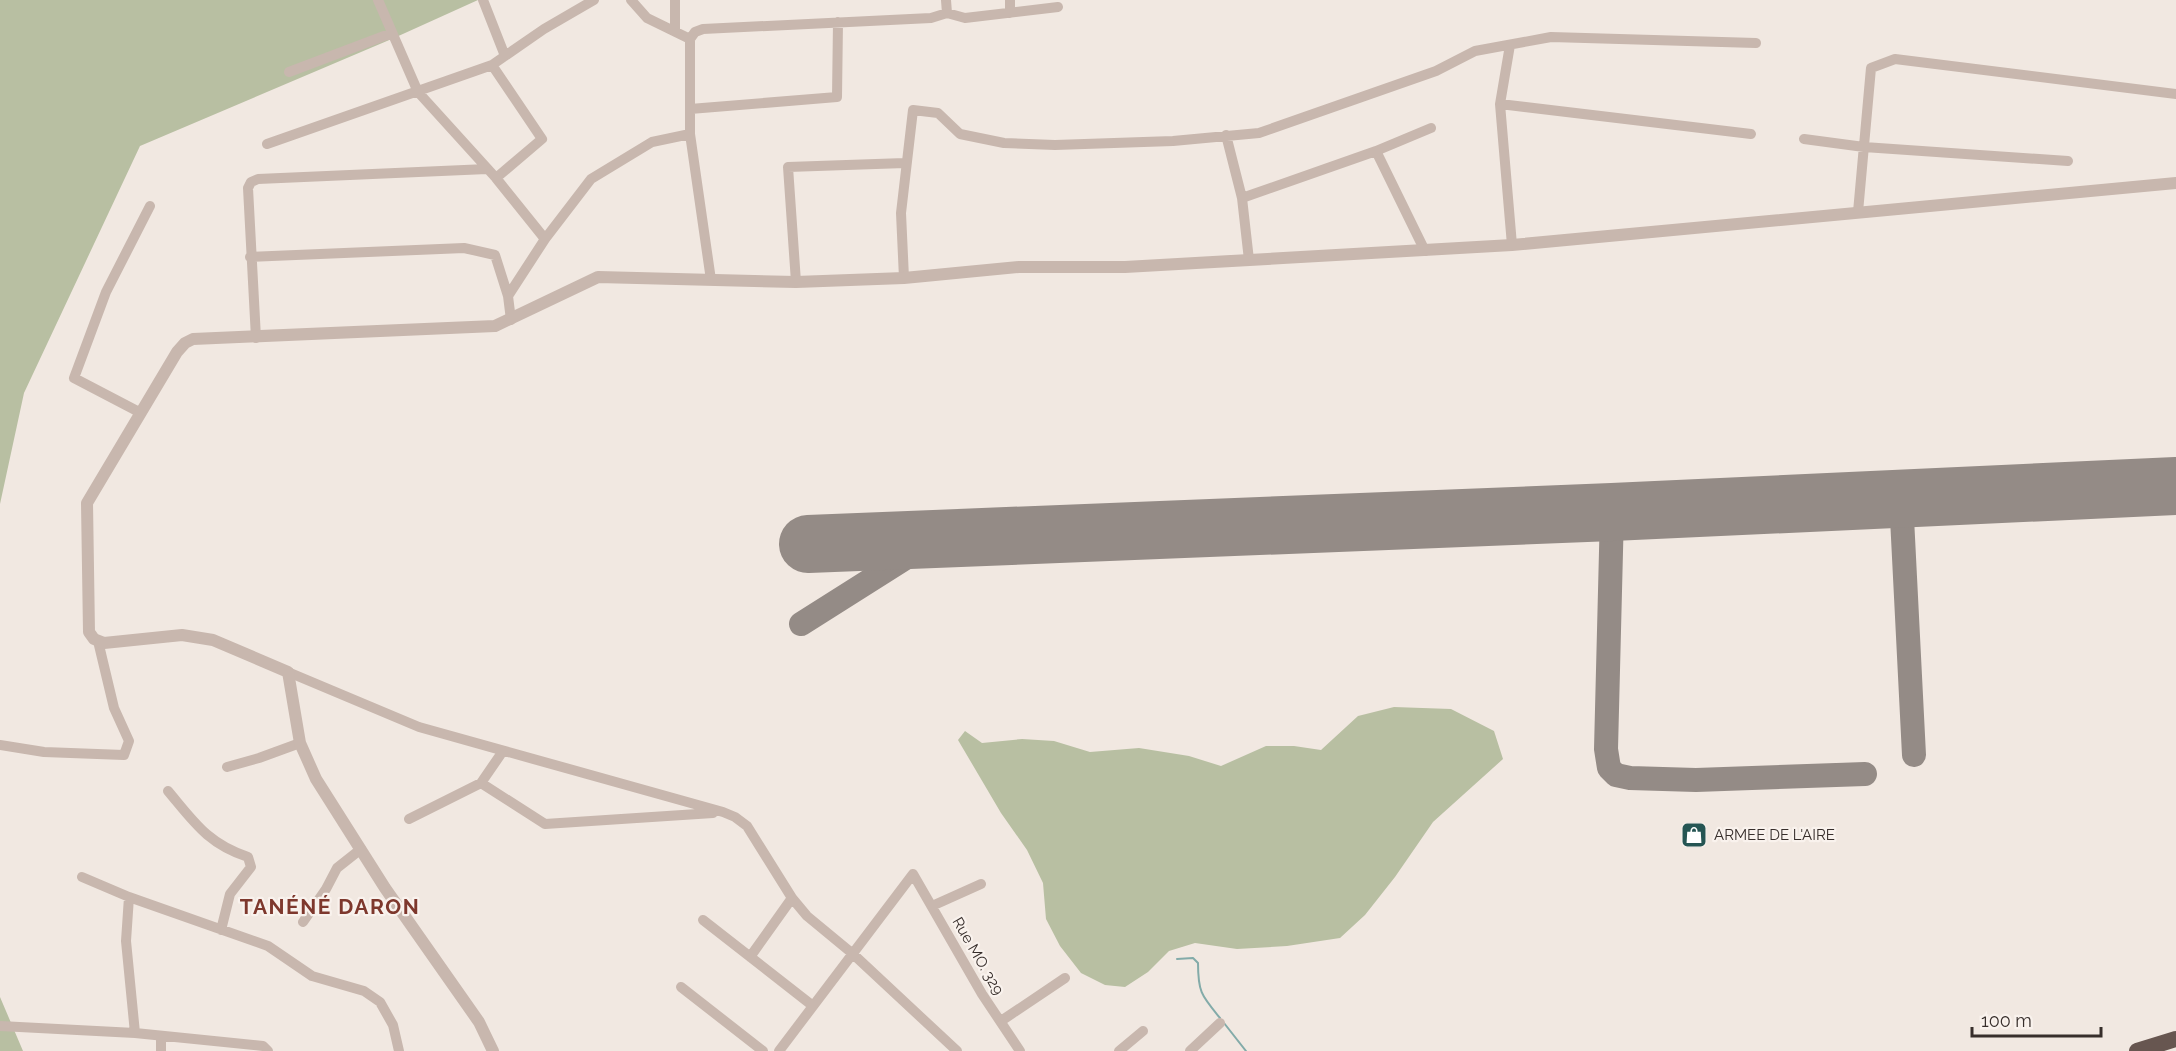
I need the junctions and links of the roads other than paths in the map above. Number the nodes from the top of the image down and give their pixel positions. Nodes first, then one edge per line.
1 (378, 0) edge
2 (483, 0) edge
3 (594, 0) edge
4 (631, 0) edge
5 (675, 0) edge
6 (946, 0) edge
7 (1010, 0) edge
8 (1058, 7) dead end
9 (947, 13) junction
10 (1010, 13) junction
11 (838, 22) junction
12 (675, 31) junction
13 (392, 33) junction
14 (690, 39) junction
15 (1756, 43) dead end
16 (1510, 45) junction
17 (505, 56) junction
18 (492, 65) junction
19 (289, 72) dead end
20 (418, 92) junction
21 (2176, 94) edge
22 (1500, 104) junction
23 (690, 109) junction
24 (1431, 128) dead end
25 (690, 134) junction
26 (1751, 134) dead end
27 (1226, 135) junction
28 (1804, 139) dead end
29 (267, 144) dead end
30 (1864, 147) junction
31 (1376, 151) junction
32 (2068, 161) dead end
33 (905, 163) junction
34 (487, 169) junction
35 (496, 178) junction
36 (2176, 183) edge
37 (1242, 198) junction
38 (150, 206) dead end
39 (1858, 212) junction
40 (545, 239) junction
41 (1512, 245) junction
42 (1425, 251) junction
43 (250, 257) junction
44 (1249, 260) junction
45 (904, 278) junction
46 (711, 280) junction
47 (796, 282) junction
48 (508, 296) junction
49 (511, 320) junction
50 (256, 338) junction
51 (141, 412) junction
52 (98, 641) junction
53 (288, 672) junction
54 (300, 743) junction
55 (0, 745) edge
56 (503, 751) junction
57 (227, 767) dead end
58 (481, 783) junction
59 (168, 791) dead end
60 (723, 812) junction
61 (409, 819) dead end
62 (361, 849) junction
63 (82, 877) dead end
64 (981, 884) dead end
65 (129, 897) junction
66 (792, 898) junction
67 (932, 906) junction
68 (703, 920) dead end
69 (303, 922) dead end
70 (221, 930) junction
71 (853, 954) junction
72 (750, 957) junction
73 (1065, 978) dead end
74 (681, 987) dead end
75 (813, 1006) junction
76 (1001, 1022) junction
77 (1220, 1023) dead end
78 (0, 1026) edge
79 (1143, 1031) dead end
80 (135, 1033) junction
81 (161, 1035) junction
82 (2176, 1039) edge
83 (241, 1047) edge
84 (161, 1051) edge
85 (268, 1051) edge
86 (399, 1051) edge
87 (494, 1051) edge
88 (763, 1051) edge
89 (778, 1051) edge
90 (957, 1051) edge
91 (1020, 1051) edge
92 (1119, 1051) edge
93 (1190, 1051) edge
94 (2137, 1051) edge

1 - 13 street
2 - 17 street
3 - 17 street
4 - 12 street
5 - 12 street
6 - 9 street
7 - 10 street
8 - 10 street
9 - 10 street
9 - 11 street
11 - 14 street
11 - 23 street
12 - 14 street
13 - 19 street
13 - 20 street
14 - 23 street
15 - 16 street
16 - 22 street
16 - 27 street
17 - 18 street
18 - 20 street
18 - 35 street
20 - 29 street
20 - 34 street
21 - 30 street
22 - 26 street
22 - 41 street
23 - 25 street
24 - 31 street
25 - 40 street
25 - 46 street
27 - 33 street
27 - 37 street
28 - 30 street
30 - 32 street
30 - 39 street
31 - 37 street
31 - 42 street
33 - 45 street
33 - 47 street
34 - 35 street
34 - 43 street
35 - 40 street
36 - 39 street
37 - 44 street
38 - 51 street
39 - 41 street
40 - 48 street
41 - 42 street
42 - 44 street
43 - 48 street
43 - 50 street
44 - 45 street
45 - 47 street
46 - 47 street
46 - 49 street
48 - 49 street
49 - 50 street
50 - 51 street
51 - 52 street
52 - 53 street
52 - 55 street
53 - 54 street
53 - 56 street
54 - 57 street
54 - 62 street
56 - 58 street
56 - 60 street
58 - 60 street
58 - 61 street
59 - 70 street
60 - 66 street
62 - 69 street
62 - 87 street
63 - 65 street
64 - 67 street
65 - 70 street
65 - 80 street
66 - 71 street
66 - 72 street
67 - 71 street, Rue MO. 329
67 - 76 street, Rue MO. 329
68 - 72 street
70 - 86 street
71 - 75 street
71 - 90 street
72 - 75 street
73 - 76 street
74 - 88 street
75 - 89 street
76 - 91 street, Rue MO. 329
77 - 93 street
78 - 80 street
79 - 92 street
80 - 81 street
81 - 83 street
81 - 84 street
82 - 94 highway
83 - 85 street

